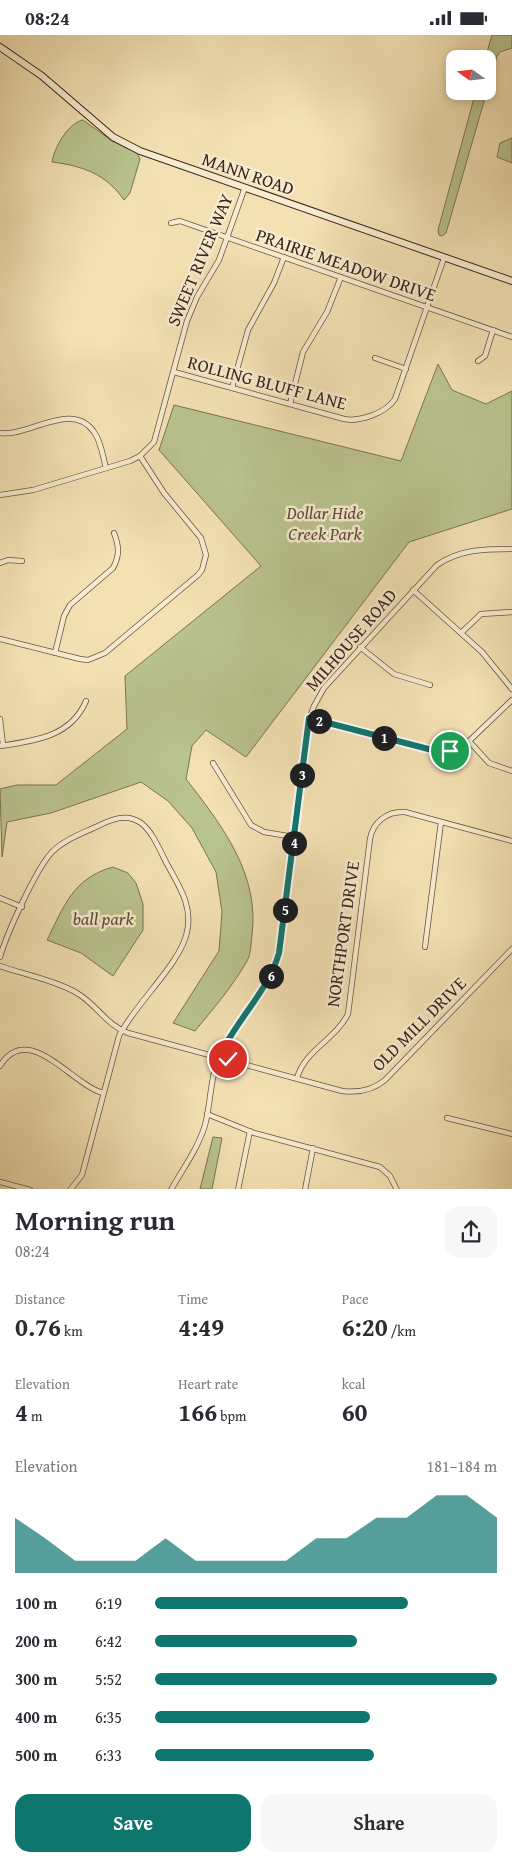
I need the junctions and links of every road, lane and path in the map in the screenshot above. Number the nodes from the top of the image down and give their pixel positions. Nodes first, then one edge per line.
1 (0, 47) edge
2 (244, 189) junction
3 (171, 223) dead end
4 (227, 237) junction
5 (284, 257) junction
6 (444, 258) junction
7 (341, 277) junction
8 (512, 281) edge
9 (427, 307) junction
10 (493, 331) junction
11 (512, 337) edge
12 (375, 358) dead end
13 (478, 361) dead end
14 (406, 369) junction
15 (174, 372) junction
16 (232, 388) junction
17 (290, 404) junction
18 (0, 433) edge
19 (140, 456) junction
20 (106, 468) junction
21 (0, 495) edge
22 (114, 533) dead end
23 (512, 549) edge
24 (22, 561) dead end
25 (0, 563) edge
26 (413, 590) junction
27 (512, 612) edge
28 (461, 633) junction
29 (0, 639) edge
30 (360, 647) junction
31 (55, 653) junction
32 (430, 685) dead end
33 (512, 689) edge
34 (512, 700) edge
35 (86, 701) dead end
36 (309, 718) junction
37 (0, 719) edge
38 (469, 741) junction
39 (2, 745) edge
40 (213, 763) dead end
41 (512, 771) edge
42 (441, 822) junction
43 (294, 837) junction
44 (512, 841) edge
45 (0, 899) edge
46 (22, 907) junction
47 (425, 947) dead end
48 (512, 949) edge
49 (0, 957) edge
50 (0, 966) edge
51 (122, 1030) junction
52 (219, 1057) junction
53 (0, 1066) edge
54 (297, 1078) junction
55 (103, 1093) junction
56 (207, 1114) junction
57 (447, 1118) dead end
58 (250, 1131) junction
59 (512, 1133) edge
60 (313, 1148) junction
61 (0, 1182) edge
62 (30, 1189) edge
63 (73, 1189) edge
64 (171, 1189) edge
65 (238, 1189) edge
66 (304, 1189) edge
67 (397, 1189) edge

1 - 2 main road, MANN ROAD
2 - 4 street, SWEET RIVER WAY
2 - 6 main road, MANN ROAD
3 - 4 street, PRAIRIE MEADOW DRIVE
4 - 5 street, PRAIRIE MEADOW DRIVE
4 - 15 street, SWEET RIVER WAY
5 - 7 street, PRAIRIE MEADOW DRIVE
5 - 16 street
6 - 8 main road, MANN ROAD
6 - 9 street
7 - 9 street, PRAIRIE MEADOW DRIVE
7 - 17 street
9 - 10 street, PRAIRIE MEADOW DRIVE
9 - 14 street
10 - 11 street, PRAIRIE MEADOW DRIVE
10 - 13 street
12 - 14 street
14 - 17 street, ROLLING BLUFF LANE
15 - 16 street, ROLLING BLUFF LANE
15 - 19 street, SWEET RIVER WAY
16 - 17 street, ROLLING BLUFF LANE
18 - 20 street
19 - 20 street
19 - 31 street
20 - 21 street
22 - 31 street
23 - 26 street, MILHOUSE ROAD
24 - 25 street
26 - 28 street
26 - 30 street, MILHOUSE ROAD
27 - 28 street
28 - 33 street
29 - 31 street
30 - 32 street
30 - 36 street, MILHOUSE ROAD
34 - 38 street
35 - 39 street
36 - 38 street
36 - 43 street, MILHOUSE ROAD
37 - 39 street
38 - 41 street
40 - 43 street
42 - 44 street
42 - 47 street
42 - 54 street, NORTHPORT DRIVE
43 - 52 street, MILHOUSE ROAD
45 - 46 street
46 - 49 street
46 - 51 street
48 - 54 street, OLD MILL DRIVE
50 - 51 street, OLD MILL DRIVE
51 - 52 street, OLD MILL DRIVE
51 - 55 street
52 - 54 street, OLD MILL DRIVE
52 - 56 street, MILHOUSE ROAD
53 - 55 street
55 - 63 street
56 - 58 street
56 - 64 street, MILHOUSE ROAD
57 - 59 street
58 - 60 street
58 - 65 street
60 - 66 street
60 - 67 street
61 - 62 street

